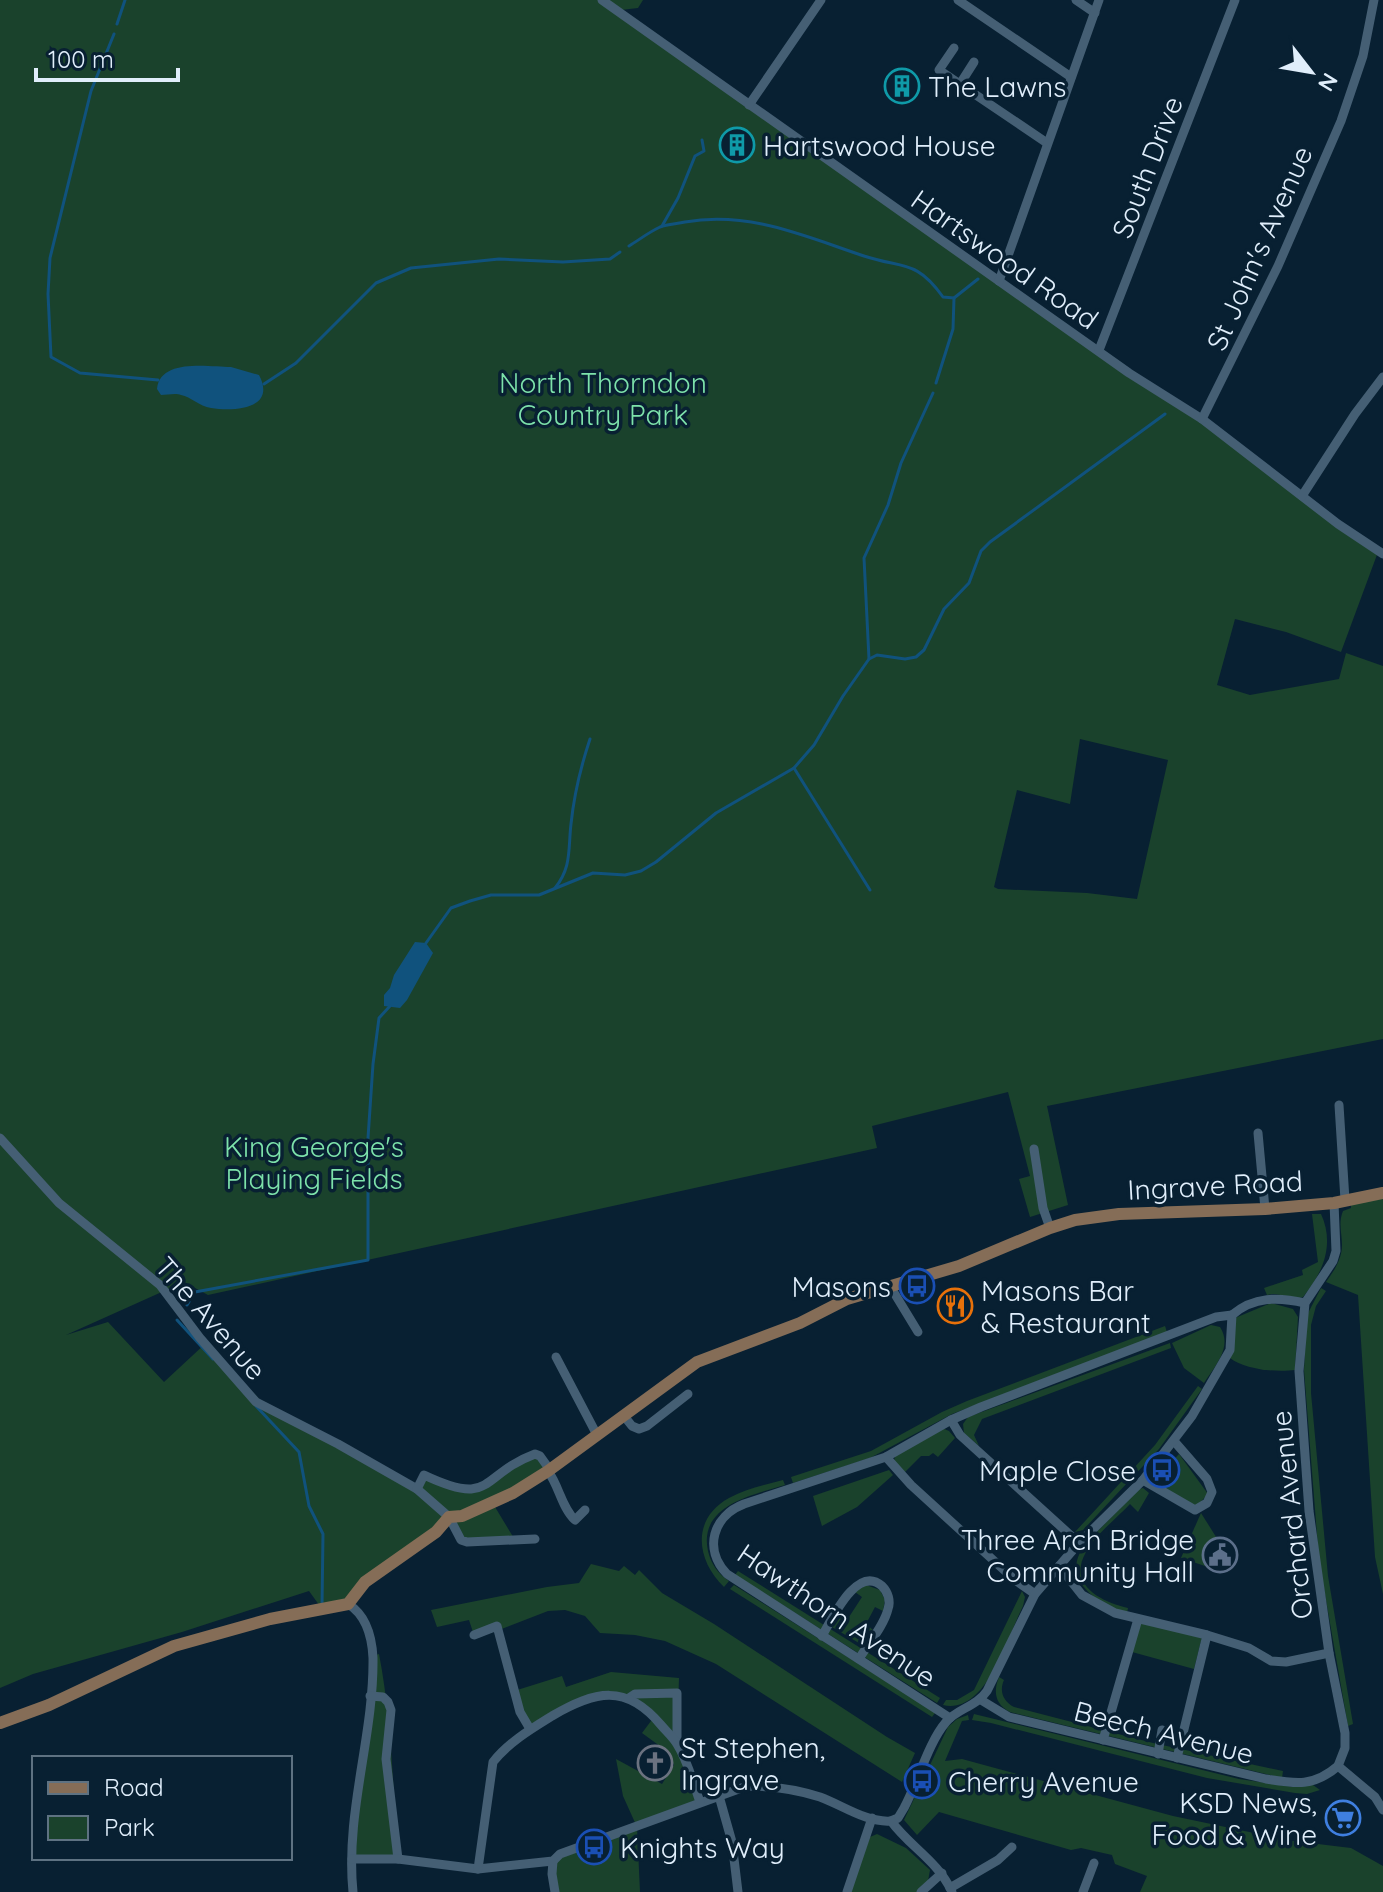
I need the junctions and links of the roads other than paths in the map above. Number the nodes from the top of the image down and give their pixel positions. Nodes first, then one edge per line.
1 (602, 0) edge
2 (821, 0) edge
3 (958, 0) edge
4 (1076, 0) edge
5 (1099, 0) edge
6 (1235, 0) edge
7 (1374, 0) edge
8 (1095, 13) junction
9 (954, 48) dead end
10 (974, 62) dead end
11 (1071, 77) junction
12 (960, 84) junction
13 (749, 105) junction
14 (1047, 143) junction
15 (999, 281) junction
16 (1099, 350) junction
17 (1383, 377) edge
18 (1202, 419) junction
19 (1302, 496) junction
20 (1383, 554) edge
21 (1339, 1105) dead end
22 (1258, 1133) dead end
23 (0, 1138) edge
24 (1034, 1149) dead end
25 (1378, 1194) edge
26 (1339, 1201) junction
27 (1265, 1209) junction
28 (1050, 1228) junction
29 (890, 1286) junction
30 (1305, 1303) junction
31 (1232, 1315) junction
32 (918, 1332) dead end
33 (556, 1357) dead end
34 (688, 1394) dead end
35 (624, 1416) junction
36 (951, 1420) junction
37 (597, 1435) junction
38 (1174, 1441) junction
39 (886, 1457) junction
40 (549, 1470) junction
41 (1143, 1480) junction
42 (417, 1489) junction
43 (585, 1510) dead end
44 (449, 1517) junction
45 (535, 1539) dead end
46 (1079, 1543) junction
47 (1059, 1566) junction
48 (1035, 1594) junction
49 (348, 1604) junction
50 (1138, 1619) junction
51 (474, 1635) dead end
52 (1207, 1635) junction
53 (822, 1636) junction
54 (1329, 1653) junction
55 (859, 1659) junction
56 (370, 1696) junction
57 (629, 1698) junction
58 (981, 1700) junction
59 (950, 1718) junction
60 (0, 1723) edge
61 (530, 1729) junction
62 (1162, 1730) dead end
63 (1103, 1740) junction
64 (677, 1742) junction
65 (1158, 1754) junction
66 (1177, 1758) junction
67 (1338, 1766) junction
68 (719, 1796) junction
69 (700, 1802) junction
70 (1383, 1810) edge
71 (872, 1818) junction
72 (891, 1821) junction
73 (1012, 1847) dead end
74 (352, 1859) junction
75 (398, 1859) junction
76 (553, 1861) junction
77 (1094, 1863) dead end
78 (478, 1869) junction
79 (942, 1873) junction
80 (951, 1890) edge
81 (353, 1892) edge
82 (555, 1892) edge
83 (738, 1892) edge
84 (847, 1892) edge
85 (921, 1892) edge
86 (1083, 1892) edge

1 - 13 street, Hartswood Road
2 - 13 street
3 - 11 street
4 - 8 street
5 - 8 street
6 - 16 street, South Drive
7 - 18 street, St John's Avenue
8 - 11 street
9 - 12 street
10 - 12 street
11 - 14 street
12 - 14 street
13 - 15 street, Hartswood Road
14 - 15 street
15 - 16 street, Hartswood Road
16 - 18 street, Hartswood Road
17 - 19 street
18 - 19 street, Hartswood Road
19 - 20 street, Hartswood Road
21 - 26 street, Orchard Avenue
22 - 27 street
23 - 42 street, The Avenue
24 - 28 street
25 - 26 main road, Ingrave Road
26 - 27 main road, Ingrave Road
26 - 30 street, Orchard Avenue
27 - 28 main road, Ingrave Road
28 - 29 main road, Ingrave Road
29 - 32 street
29 - 35 main road, Ingrave Road
30 - 31 street
30 - 54 street, Orchard Avenue
31 - 36 street, Hawthorn Avenue
31 - 38 street
33 - 37 street
34 - 35 street
35 - 37 main road, Ingrave Road
36 - 39 street, Hawthorn Avenue
36 - 46 street
37 - 40 main road, Ingrave Road
38 - 41 street
38 - 41 street
39 - 48 street
39 - 53 street, Hawthorn Avenue
40 - 42 street
40 - 43 street
40 - 44 main road, Ingrave Road
41 - 46 street
42 - 44 street, The Avenue
44 - 45 street
44 - 49 main road
46 - 47 street
47 - 48 street
47 - 50 street
48 - 58 street
49 - 56 street
49 - 60 main road
50 - 52 street
50 - 63 street
51 - 61 street
52 - 54 street
52 - 66 street
53 - 55 street, Hawthorn Avenue
53 - 55 street
54 - 67 street, Orchard Avenue
55 - 59 street, Hawthorn Avenue
56 - 74 street
56 - 75 street
57 - 61 street
57 - 64 street
57 - 64 street
58 - 59 street
58 - 63 street, Beech Avenue
59 - 72 street
61 - 78 street
62 - 65 street
63 - 65 street, Beech Avenue
64 - 69 street
65 - 66 street, Beech Avenue
66 - 67 street, Beech Avenue
67 - 70 street
68 - 69 street
68 - 71 street
68 - 83 street
69 - 76 street
71 - 72 street
71 - 84 street
72 - 79 street
73 - 80 street
74 - 75 street
74 - 81 street
75 - 78 street
76 - 78 street
76 - 82 street
77 - 86 street
79 - 80 street
79 - 85 street

